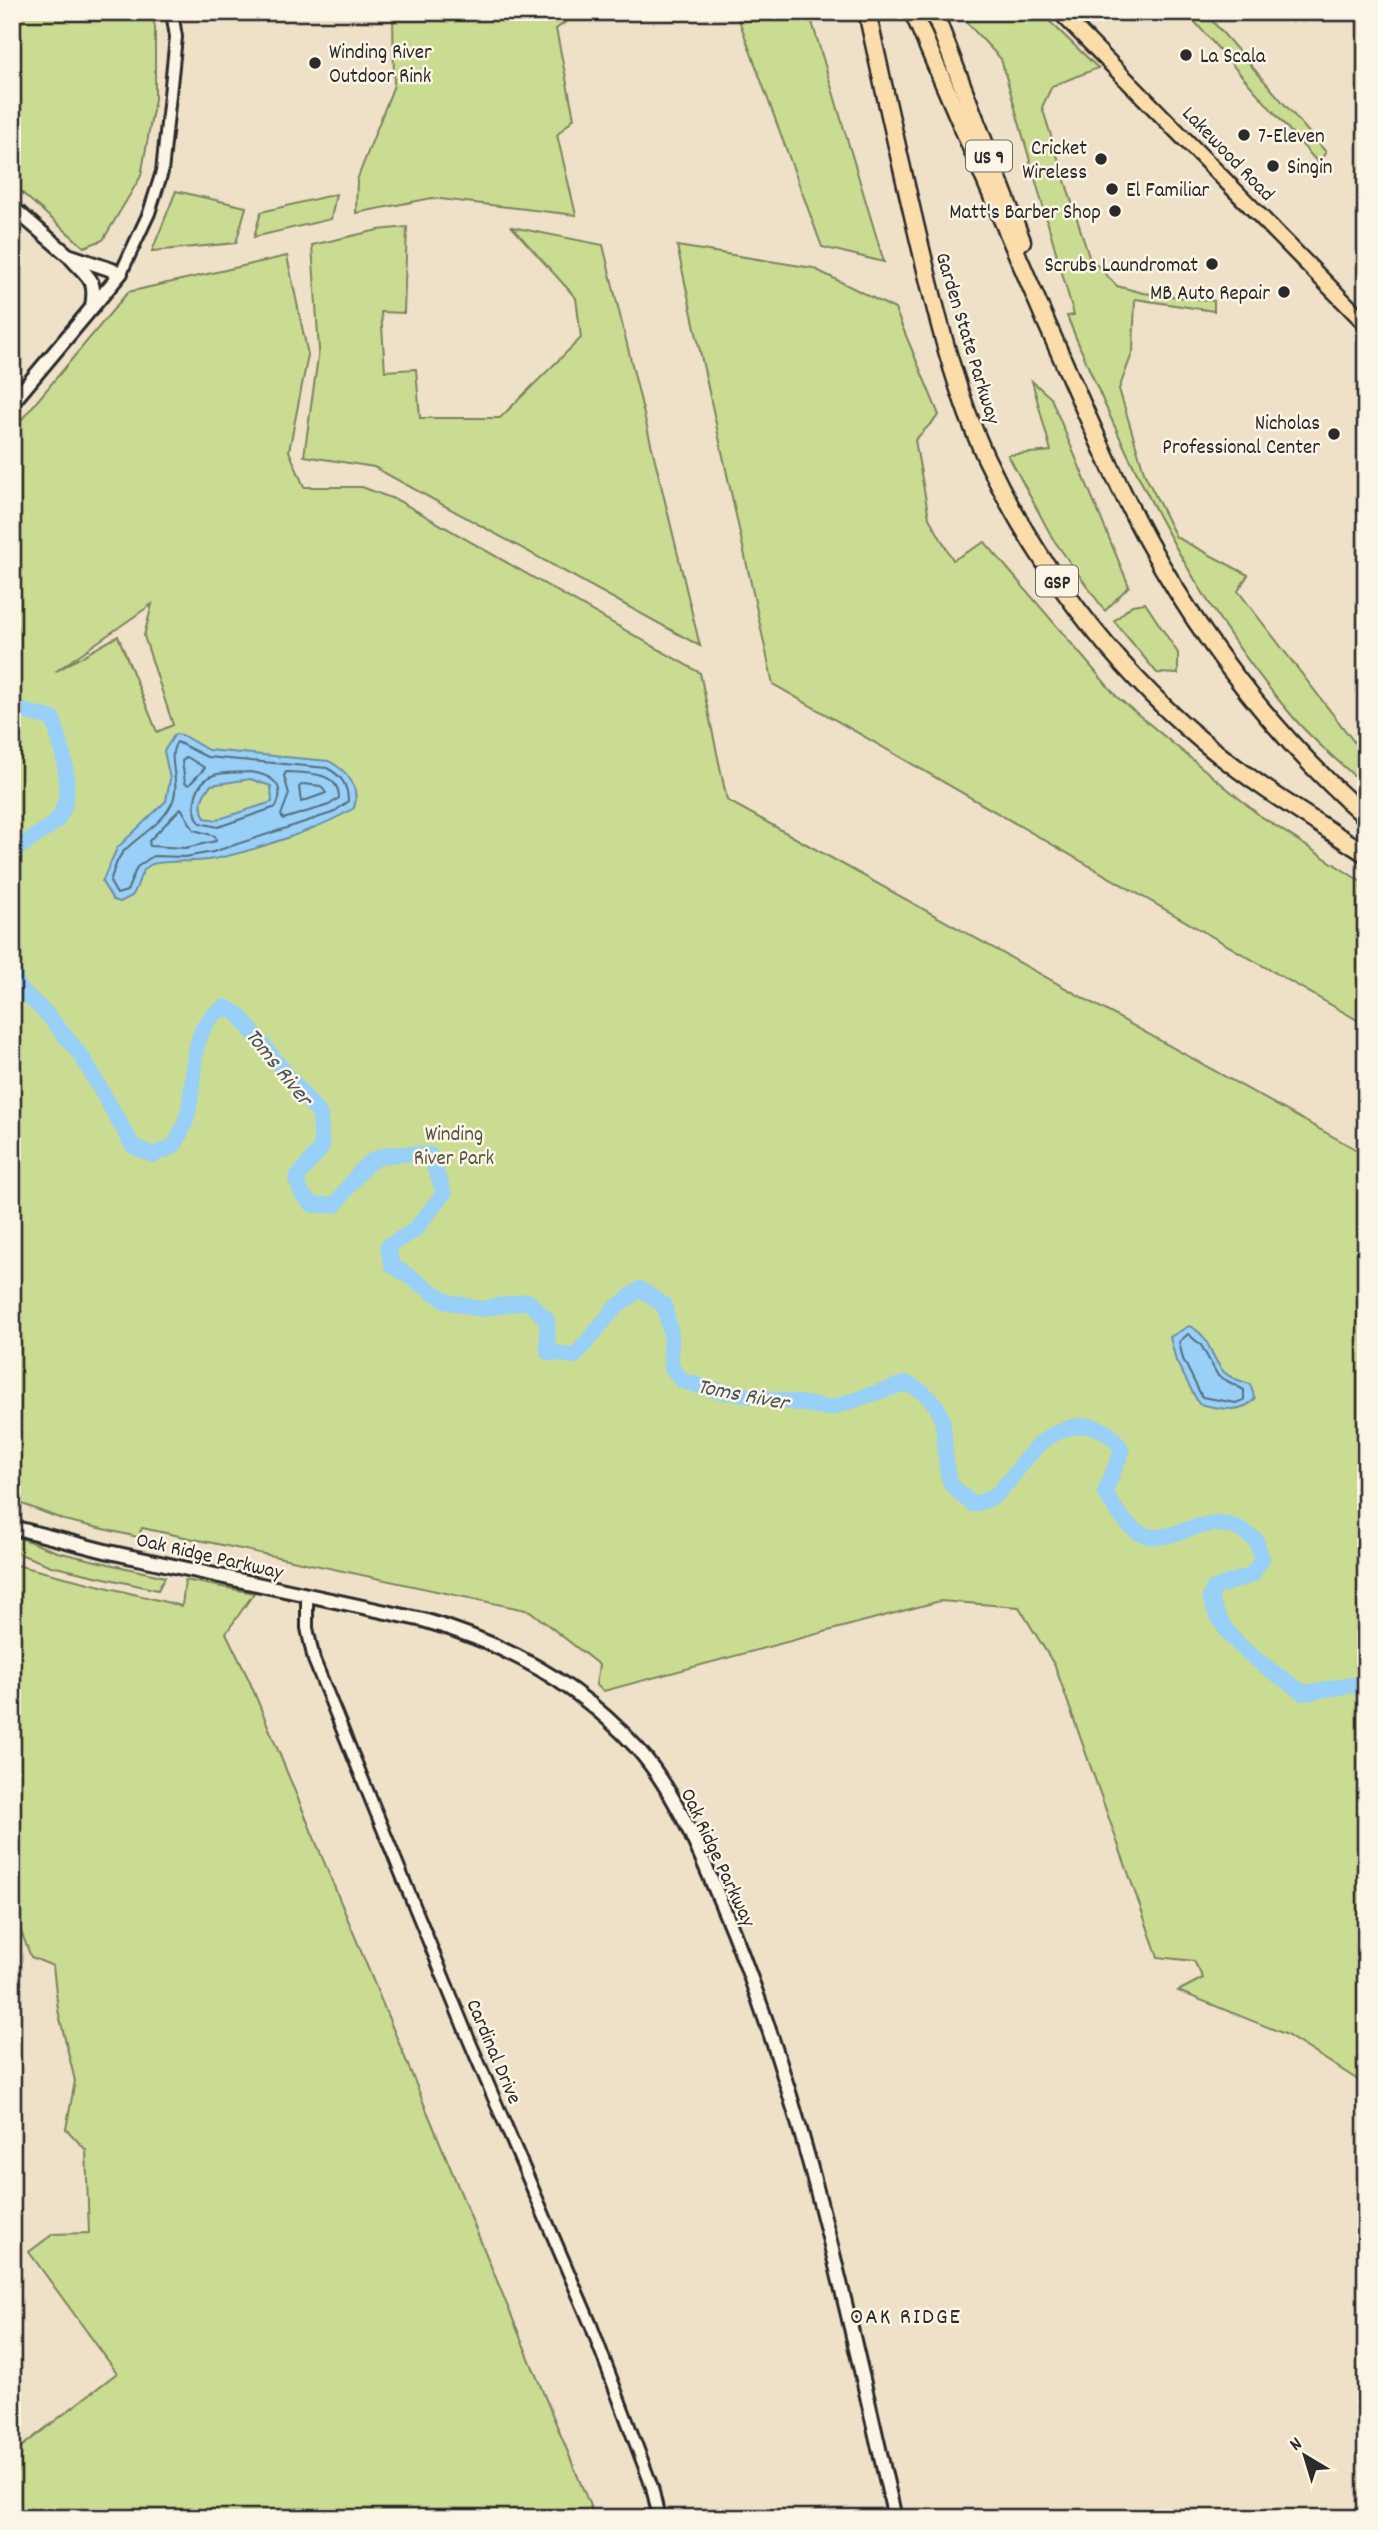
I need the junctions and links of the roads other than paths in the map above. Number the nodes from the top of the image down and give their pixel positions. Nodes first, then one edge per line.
1 (172, 12) edge
2 (867, 12) edge
3 (913, 12) edge
4 (934, 12) edge
5 (1060, 12) edge
6 (12, 207) edge
7 (68, 255) junction
8 (121, 272) junction
9 (1037, 301) junction
10 (92, 308) junction
11 (1366, 324) edge
12 (12, 404) edge
13 (1366, 817) edge
14 (1366, 854) edge
15 (12, 1527) edge
16 (307, 1596) junction
17 (659, 2518) edge
18 (895, 2518) edge

1 - 8 street
2 - 14 highway, Garden State Parkway / GSP
3 - 9 highway
4 - 9 highway, US 9
5 - 11 main road, Lakewood Road
6 - 7 main road
7 - 8 main road
7 - 10 main road
8 - 10 main road
9 - 13 highway
10 - 12 main road
15 - 16 main road, Oak Ridge Parkway
16 - 17 street, Cardinal Drive
16 - 18 main road, Oak Ridge Parkway

